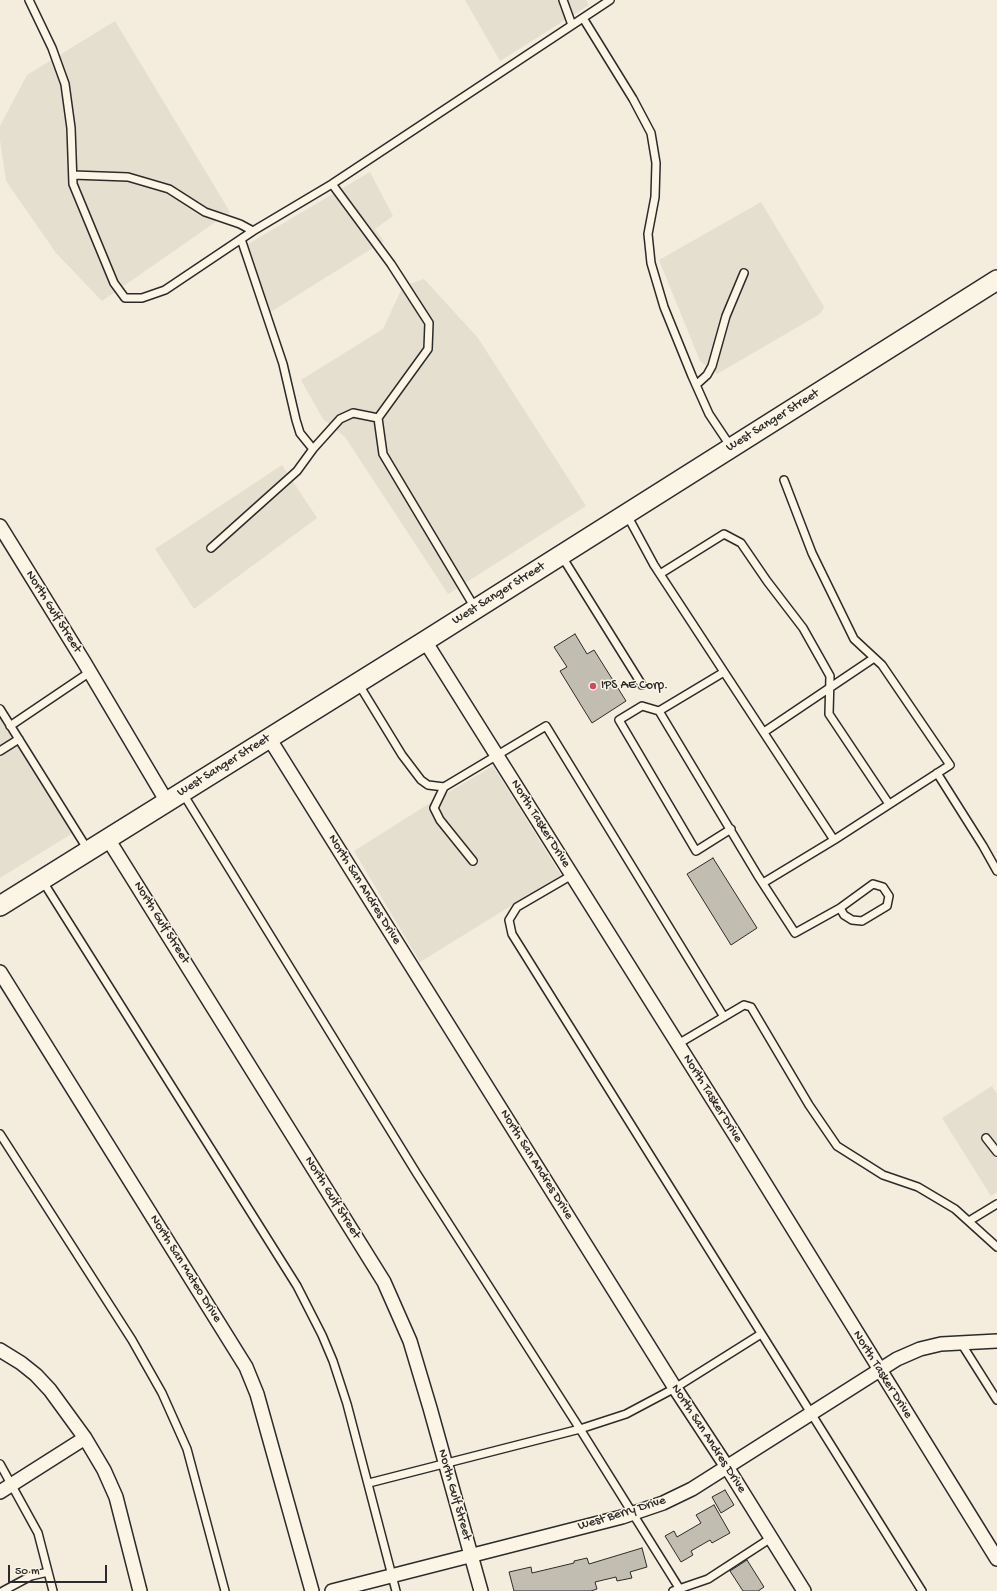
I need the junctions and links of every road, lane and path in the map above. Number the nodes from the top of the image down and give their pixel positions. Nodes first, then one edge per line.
1 (29, 0) edge
2 (563, 0) edge
3 (610, 0) edge
4 (601, 2) edge
5 (583, 18) junction
6 (572, 25) junction
7 (73, 175) junction
8 (332, 184) junction
9 (254, 231) junction
10 (241, 239) junction
11 (744, 273) dead end
12 (997, 280) edge
13 (696, 385) junction
14 (378, 418) junction
15 (731, 447) junction
16 (313, 449) junction
17 (784, 480) dead end
18 (626, 513) junction
19 (0, 526) edge
20 (211, 548) dead end
21 (561, 555) junction
22 (660, 574) junction
23 (475, 609) junction
24 (425, 641) junction
25 (874, 658) junction
26 (90, 672) junction
27 (724, 672) junction
28 (358, 682) junction
29 (642, 685) dead end
30 (830, 687) junction
31 (0, 709) edge
32 (659, 711) junction
33 (10, 726) junction
34 (764, 732) junction
35 (269, 738) junction
36 (18, 739) junction
37 (0, 751) edge
38 (497, 755) junction
39 (937, 773) junction
40 (444, 787) junction
41 (175, 797) junction
42 (889, 804) junction
43 (730, 829) junction
44 (108, 838) junction
45 (834, 840) junction
46 (89, 851) junction
47 (473, 860) dead end
48 (997, 871) edge
49 (572, 874) junction
50 (42, 880) junction
51 (763, 883) junction
52 (0, 906) edge
53 (840, 908) junction
54 (0, 972) edge
55 (724, 1017) junction
56 (678, 1044) junction
57 (0, 1134) edge
58 (986, 1138) dead end
59 (997, 1152) edge
60 (997, 1204) edge
61 (969, 1221) junction
62 (997, 1247) edge
63 (761, 1334) junction
64 (997, 1341) edge
65 (961, 1343) junction
66 (0, 1350) edge
67 (879, 1370) junction
68 (675, 1388) junction
69 (997, 1400) edge
70 (811, 1414) junction
71 (580, 1429) junction
72 (85, 1438) junction
73 (445, 1463) junction
74 (0, 1464) edge
75 (727, 1467) junction
76 (369, 1483) junction
77 (5, 1489) edge
78 (633, 1513) junction
79 (771, 1538) junction
80 (472, 1555) junction
81 (997, 1559) edge
82 (48, 1572) junction
83 (392, 1576) junction
84 (678, 1590) edge
85 (3, 1591) edge
86 (53, 1591) edge
87 (140, 1591) edge
88 (225, 1591) edge
89 (312, 1591) edge
90 (332, 1591) edge
91 (396, 1591) edge
92 (481, 1591) edge
93 (804, 1591) edge
94 (922, 1591) edge

1 - 7 lane
2 - 6 lane
3 - 4 lane
4 - 5 lane
5 - 6 lane
5 - 13 lane
6 - 8 lane
7 - 9 lane
7 - 10 lane
8 - 9 lane
8 - 14 lane
9 - 10 lane
10 - 16 lane
11 - 13 lane
12 - 15 main road, West Sanger Street
13 - 15 lane
14 - 16 lane
14 - 23 lane
15 - 18 main road, West Sanger Street
16 - 20 lane
17 - 25 lane
18 - 21 main road, West Sanger Street
18 - 22 lane
19 - 26 street, North Gulf Street
21 - 23 main road, West Sanger Street
21 - 29 lane
22 - 27 lane
22 - 30 lane
23 - 24 main road, West Sanger Street
24 - 28 main road, West Sanger Street
24 - 38 street, North Tasker Drive
25 - 30 lane
25 - 39 lane
26 - 33 lane
26 - 41 street, North Gulf Street
27 - 32 lane
27 - 34 lane
28 - 35 main road, West Sanger Street
28 - 40 lane
30 - 34 lane
30 - 42 lane
31 - 33 lane
32 - 43 lane
32 - 43 lane
33 - 36 lane
34 - 45 lane
35 - 41 main road, West Sanger Street
35 - 68 street, North San Andres Drive
36 - 37 lane
36 - 46 lane
38 - 40 lane
38 - 49 street, North Tasker Drive
38 - 55 lane
39 - 42 lane
39 - 48 lane
40 - 47 lane
41 - 44 main road, West Sanger Street
41 - 71 lane
42 - 45 lane
43 - 51 lane
44 - 46 main road, West Sanger Street
44 - 73 street, North Gulf Street
45 - 51 lane
46 - 50 main road, West Sanger Street
49 - 56 street, North Tasker Drive
49 - 63 lane
50 - 52 main road, West Sanger Street
50 - 76 lane
51 - 53 lane
53 - 53 lane
54 - 89 street, North San Mateo Drive
55 - 56 lane
55 - 61 lane
56 - 67 street, North Tasker Drive
57 - 88 lane
58 - 59 lane
60 - 61 lane
61 - 62 lane
63 - 68 lane
63 - 70 lane
64 - 65 street, West Berry Drive
65 - 67 street, West Berry Drive
65 - 69 lane
66 - 72 street
67 - 70 street, West Berry Drive
67 - 81 street, North Tasker Drive
68 - 71 lane
68 - 75 street, North San Andres Drive
70 - 75 street, West Berry Drive
70 - 94 lane
71 - 73 lane
71 - 78 lane
72 - 77 street
72 - 87 street
73 - 76 lane
73 - 80 street, North Gulf Street
74 - 77 lane
75 - 78 street, West Berry Drive
75 - 79 street, North San Andres Drive
76 - 83 lane
77 - 82 lane
78 - 80 street, West Berry Drive
78 - 84 lane
79 - 84 lane
79 - 93 street, North San Andres Drive
80 - 83 street, West Berry Drive
80 - 92 street, North Gulf Street
82 - 85 lane
82 - 86 lane
83 - 90 street, West Berry Drive
83 - 91 lane

